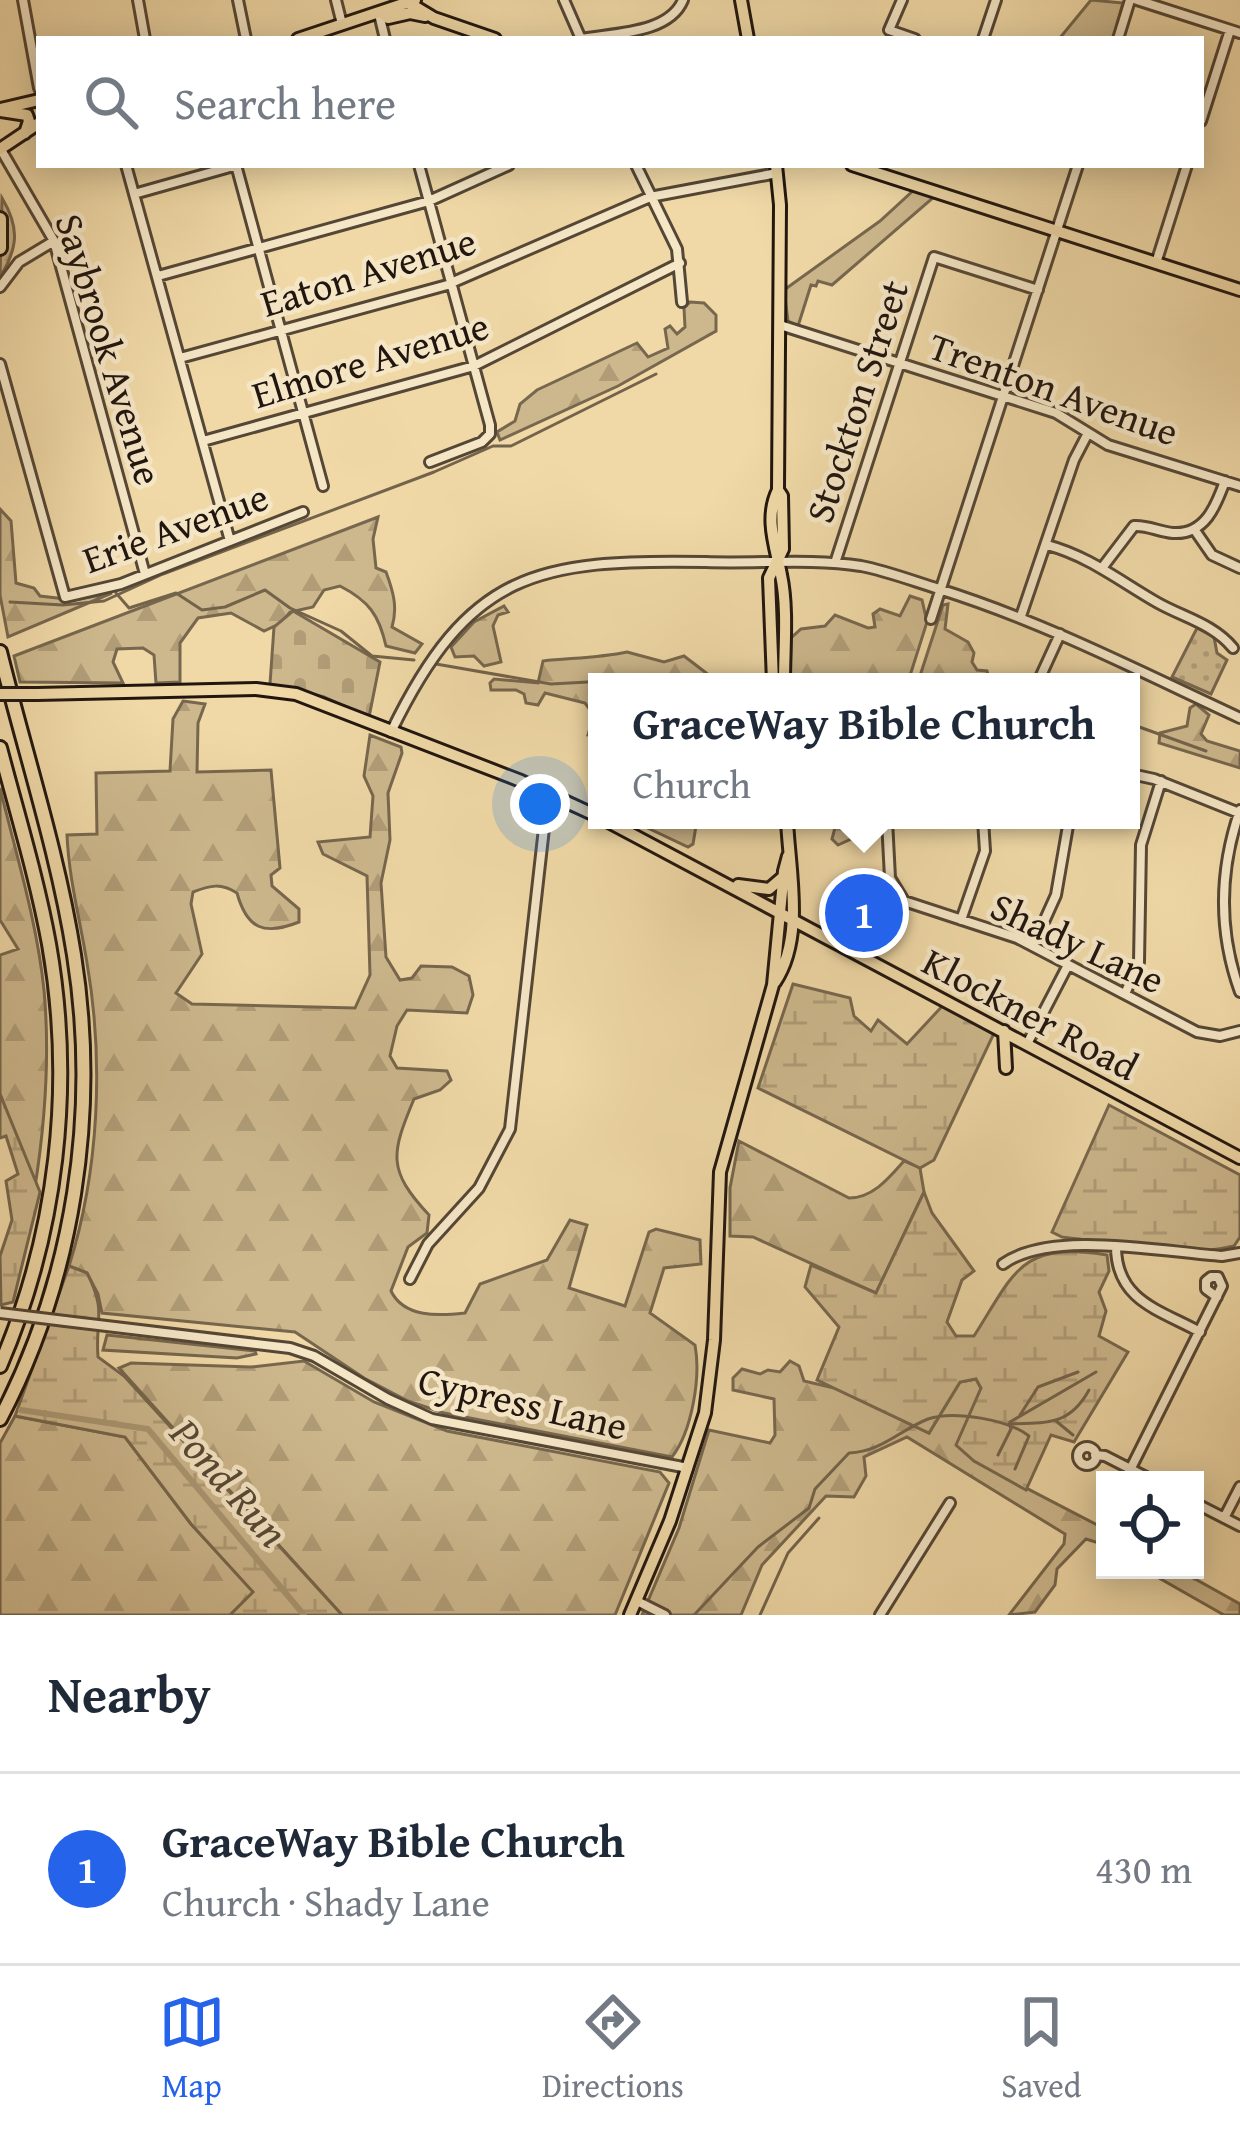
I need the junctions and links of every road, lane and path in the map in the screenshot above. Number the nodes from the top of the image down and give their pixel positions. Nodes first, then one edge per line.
1 (23, 0) edge
2 (138, 0) edge
3 (238, 0) edge
4 (336, 0) edge
5 (563, 0) edge
6 (683, 0) edge
7 (741, 0) edge
8 (902, 0) edge
9 (996, 0) edge
10 (1134, 0) edge
11 (412, 1) edge
12 (1164, 4) edge
13 (380, 13) junction
14 (434, 18) junction
15 (661, 23) junction
16 (343, 25) junction
17 (1235, 31) edge
18 (144, 36) edge
19 (245, 36) edge
20 (308, 36) edge
21 (384, 36) edge
22 (486, 36) edge
23 (580, 36) edge
24 (596, 36) edge
25 (663, 36) edge
26 (747, 36) edge
27 (906, 36) edge
28 (984, 36) edge
29 (1119, 36) edge
30 (36, 72) edge
31 (36, 104) edge
32 (0, 110) edge
33 (1204, 113) edge
34 (36, 125) edge
35 (25, 133) junction
36 (0, 148) edge
37 (127, 168) edge
38 (226, 168) edge
39 (238, 168) edge
40 (420, 168) edge
41 (502, 168) edge
42 (637, 168) edge
43 (861, 168) edge
44 (1077, 168) edge
45 (1186, 168) edge
46 (777, 169) edge
47 (134, 194) junction
48 (650, 197) junction
49 (429, 201) junction
50 (0, 219) edge
51 (1056, 232) junction
52 (54, 241) junction
53 (0, 248) edge
54 (259, 248) junction
55 (680, 263) junction
56 (1156, 263) junction
57 (158, 276) junction
58 (451, 283) junction
59 (0, 286) edge
60 (1038, 290) junction
61 (1240, 290) edge
62 (682, 302) dead end
63 (779, 325) junction
64 (281, 330) junction
65 (180, 358) junction
66 (900, 363) junction
67 (0, 364) edge
68 (474, 366) junction
69 (1003, 396) junction
70 (305, 413) junction
71 (1088, 434) junction
72 (203, 441) junction
73 (430, 462) dead end
74 (1225, 481) junction
75 (323, 486) dead end
76 (1240, 486) edge
77 (302, 512) dead end
78 (1194, 529) junction
79 (230, 541) junction
80 (1047, 545) junction
81 (775, 562) junction
82 (835, 564) junction
83 (1102, 568) junction
84 (1240, 568) edge
85 (146, 574) junction
86 (940, 590) junction
87 (1021, 616) junction
88 (931, 619) dead end
89 (1060, 634) junction
90 (1232, 648) dead end
91 (0, 652) edge
92 (773, 673) edge
93 (784, 673) edge
94 (1042, 673) edge
95 (0, 694) edge
96 (1240, 718) edge
97 (391, 732) junction
98 (0, 748) edge
99 (1140, 776) edge
100 (1161, 782) junction
101 (548, 793) junction
102 (588, 812) edge
103 (1239, 812) edge
104 (622, 829) edge
105 (787, 829) edge
106 (890, 829) edge
107 (984, 829) edge
108 (1069, 829) edge
109 (788, 856) junction
110 (783, 874) junction
111 (727, 883) junction
112 (787, 915) junction
113 (961, 920) junction
114 (1033, 946) junction
115 (1069, 965) junction
116 (1240, 992) edge
117 (1125, 994) junction
118 (1240, 1030) edge
119 (1004, 1031) junction
120 (1027, 1043) junction
121 (1006, 1068) dead end
122 (1240, 1158) edge
123 (1116, 1248) junction
124 (1240, 1253) edge
125 (1003, 1264) dead end
126 (410, 1279) dead end
127 (1217, 1297) dead end
128 (0, 1313) edge
129 (1200, 1331) junction
130 (0, 1366) edge
131 (0, 1419) edge
132 (1095, 1455) dead end
133 (688, 1468) junction
134 (1131, 1468) junction
135 (1136, 1471) edge
136 (1240, 1487) edge
137 (950, 1503) dead end
138 (1204, 1508) edge
139 (1224, 1518) junction
140 (1240, 1526) edge
141 (637, 1601) junction
142 (630, 1615) edge
143 (664, 1615) edge
144 (880, 1615) edge

1 - 30 street
2 - 18 street
3 - 19 street
4 - 16 street
5 - 23 street
6 - 15 street
7 - 26 main road
8 - 27 street
9 - 28 street
10 - 12 street
10 - 29 street
11 - 13 main road
11 - 14 main road
12 - 17 street
13 - 14 main road
13 - 16 main road
13 - 21 street
14 - 22 main road
15 - 24 street
15 - 25 street
16 - 20 main road
17 - 33 street
31 - 32 main road
32 - 35 main road
34 - 35 main road
35 - 36 main road
36 - 52 street, Saybrook Avenue
37 - 47 street
38 - 47 street
39 - 54 street
40 - 49 street
41 - 49 street
42 - 48 street
43 - 51 main road
44 - 51 street
45 - 56 street
46 - 48 street, Eaton Avenue
46 - 63 main road
47 - 57 street
48 - 55 street
48 - 58 street, Eaton Avenue
49 - 54 street
49 - 58 street
50 - 53 highway
51 - 56 main road
51 - 60 street
52 - 59 street
52 - 85 street, Saybrook Avenue
54 - 57 street
54 - 64 street
55 - 62 street
55 - 68 street, Elmore Avenue
56 - 61 main road
57 - 65 street
58 - 64 street, Eaton Avenue
58 - 68 street
60 - 66 street, Stockton Street
60 - 69 street
63 - 66 street, Trenton Avenue
63 - 81 main road
64 - 65 street, Eaton Avenue
64 - 70 street
65 - 72 street
66 - 69 street, Trenton Avenue
66 - 82 street, Stockton Street
67 - 85 street, Erie Avenue
68 - 70 street, Elmore Avenue
68 - 73 street
69 - 71 street, Trenton Avenue
69 - 86 street
70 - 72 street, Elmore Avenue
70 - 75 street
71 - 74 street, Trenton Avenue
71 - 80 street
72 - 79 street
74 - 76 street, Trenton Avenue
74 - 78 street
77 - 79 street, Erie Avenue
78 - 83 street
78 - 84 street
79 - 85 street, Erie Avenue
80 - 83 street
80 - 87 street
81 - 82 street
81 - 92 main road
81 - 93 main road
81 - 97 street
82 - 86 street
83 - 90 street
86 - 87 street
86 - 88 street
87 - 89 street
89 - 94 street
89 - 96 street
91 - 131 highway
95 - 97 main road, Klockner Road, bridge
97 - 101 main road, Klockner Road
98 - 130 highway
99 - 100 street
100 - 103 street
100 - 117 street
101 - 102 main road, Klockner Road
101 - 126 street
103 - 116 street
104 - 111 main road, Klockner Road
105 - 109 main road
106 - 113 street, Shady Lane
107 - 113 street
108 - 114 street
109 - 110 main road
109 - 112 main road
110 - 111 main road
110 - 112 main road
111 - 112 main road, Klockner Road
112 - 119 main road, Klockner Road
112 - 133 main road
113 - 114 street, Shady Lane
114 - 115 street, Shady Lane
115 - 117 street, Shady Lane
115 - 120 street
117 - 118 street, Shady Lane
119 - 120 main road, Klockner Road
119 - 121 main road
120 - 122 main road, Klockner Road
123 - 124 street
123 - 125 street
123 - 129 street
127 - 129 street
128 - 133 street, Cypress Lane, bridge
129 - 134 street
132 - 134 street
133 - 141 main road
134 - 135 street
136 - 139 street
137 - 144 street
138 - 139 street
139 - 140 street
141 - 142 main road
141 - 143 street

